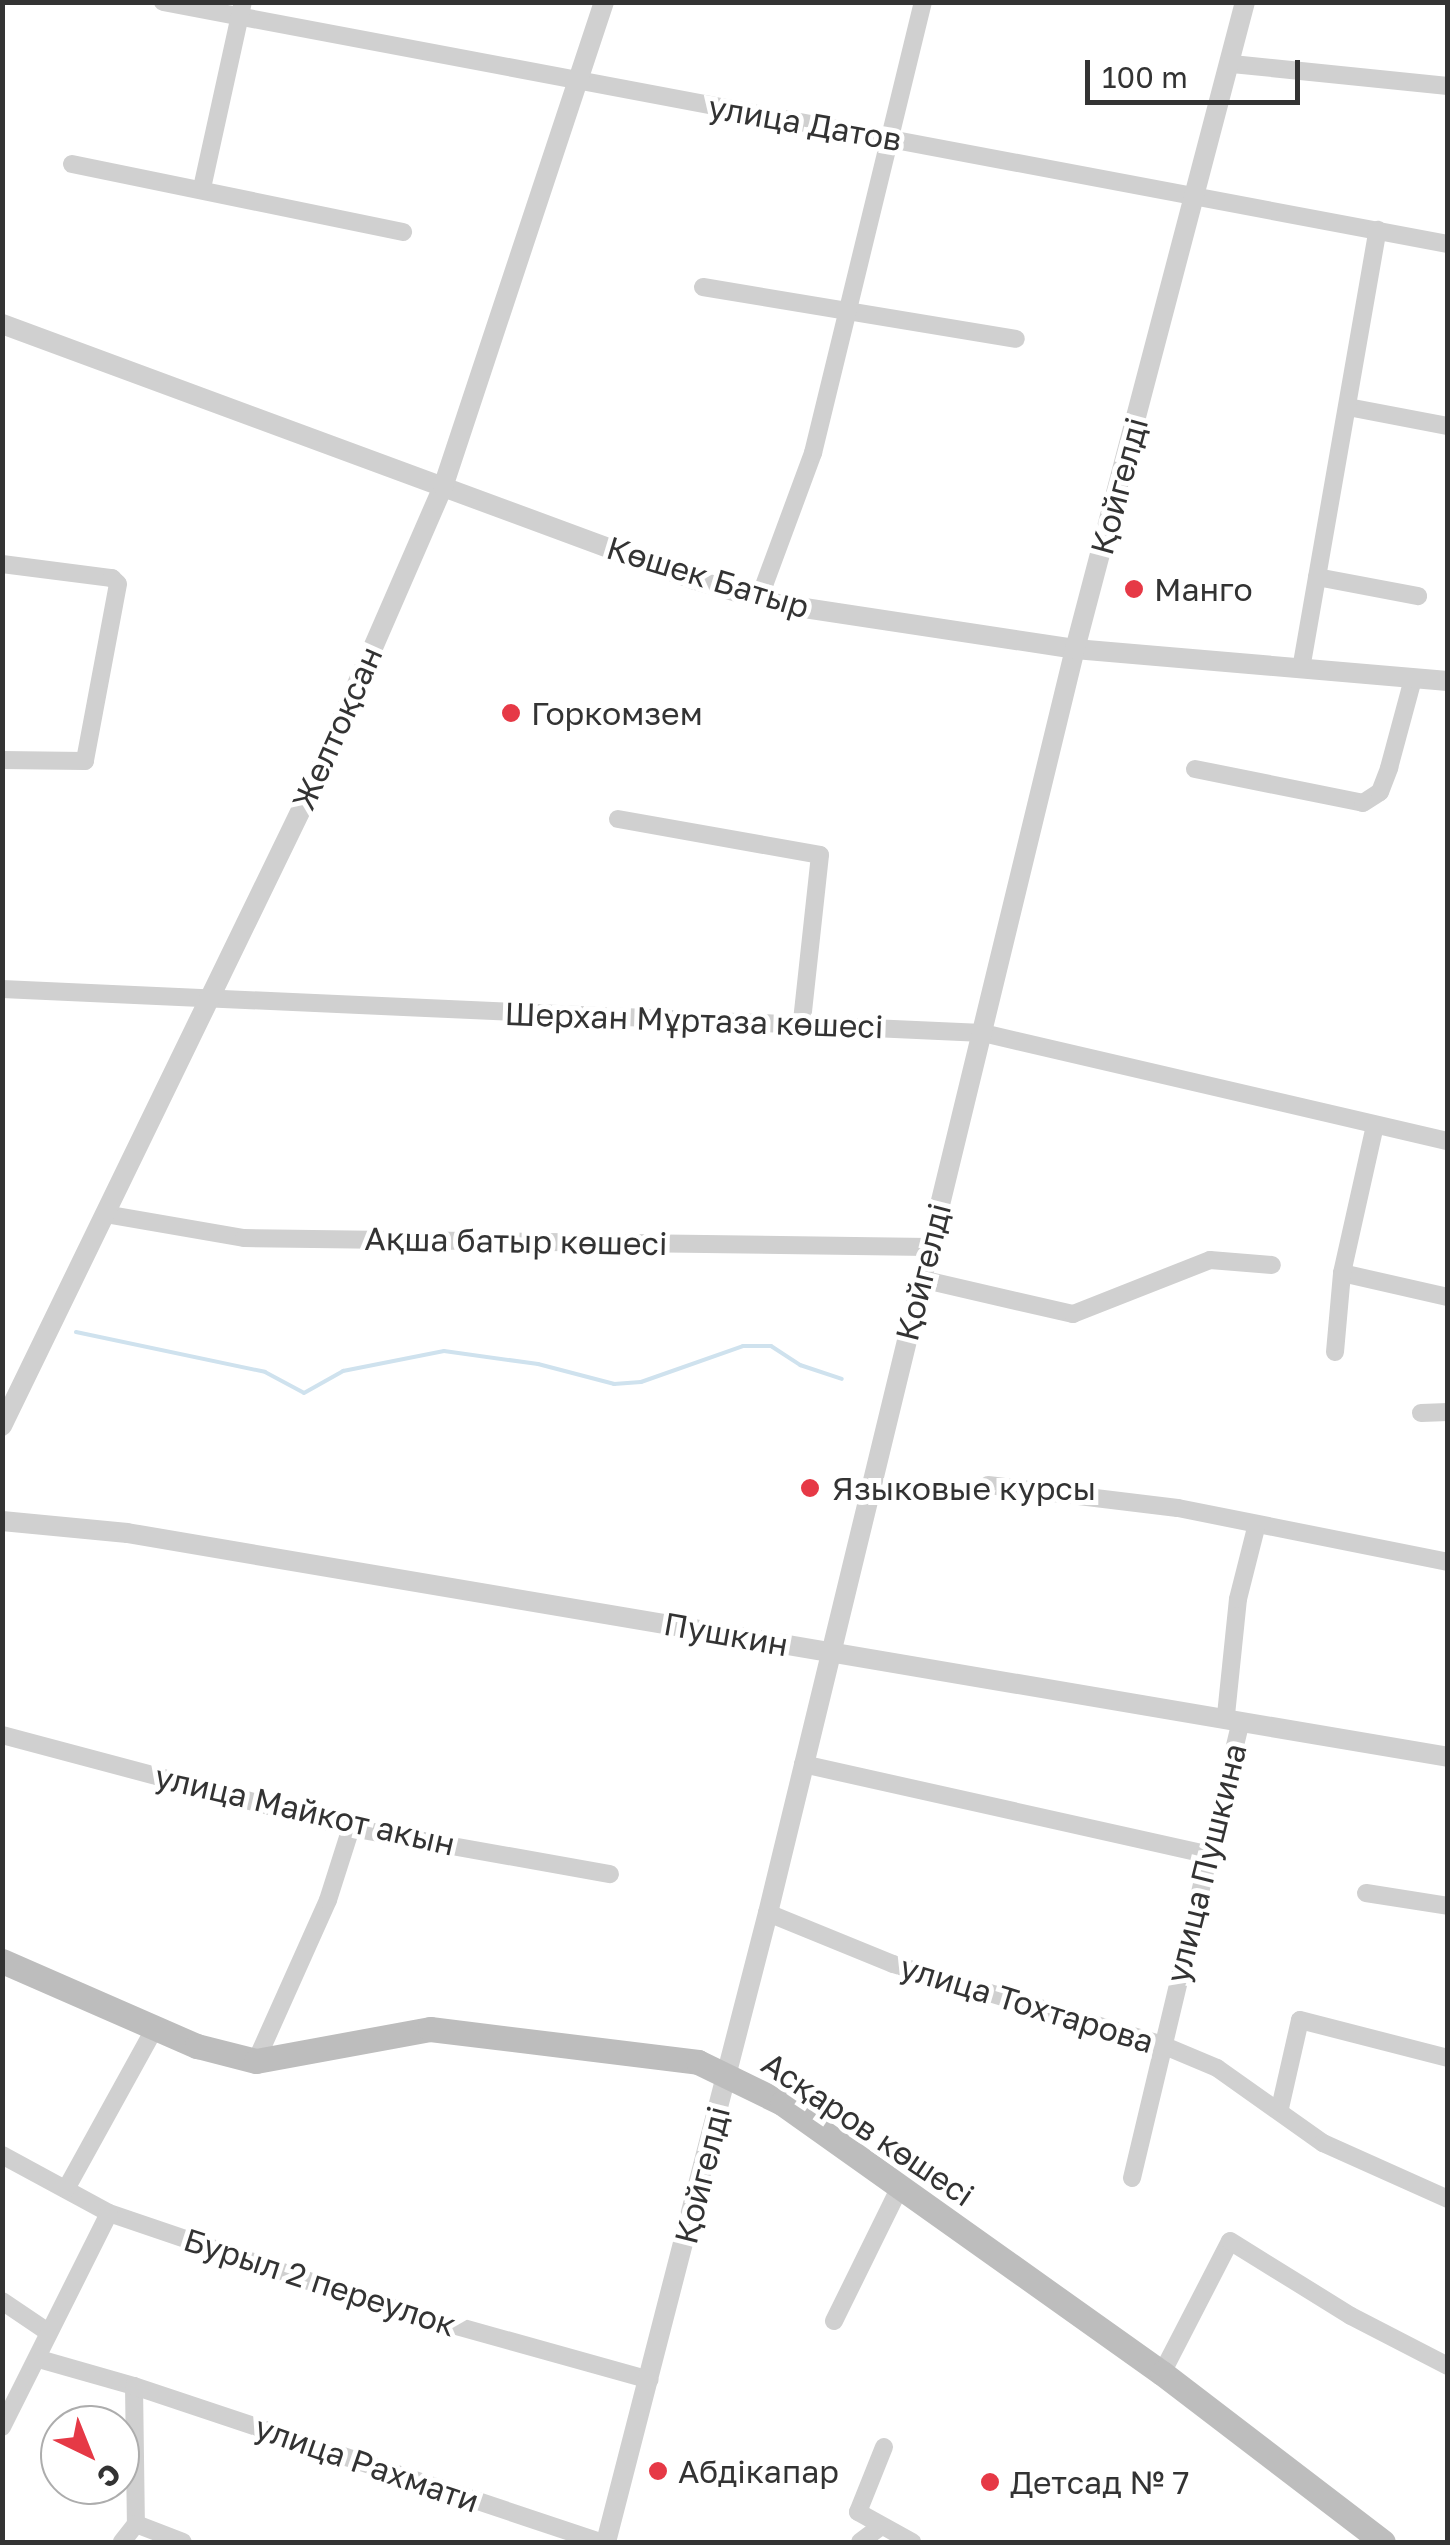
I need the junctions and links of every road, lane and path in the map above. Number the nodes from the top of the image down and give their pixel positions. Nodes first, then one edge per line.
1 (163, 2) edge
2 (604, 2) edge
3 (923, 2) edge
4 (1245, 2) edge
5 (241, 9) edge
6 (1232, 64) junction
7 (578, 82) junction
8 (1448, 86) edge
9 (890, 137) junction
10 (72, 164) dead end
11 (202, 188) junction
12 (1196, 200) junction
13 (1378, 230) junction
14 (403, 232) dead end
15 (1448, 244) edge
16 (703, 287) dead end
17 (850, 312) junction
18 (2, 324) edge
19 (1016, 339) dead end
20 (1348, 408) junction
21 (1448, 426) edge
22 (443, 487) junction
23 (2, 564) edge
24 (1318, 578) junction
25 (1418, 596) dead end
26 (759, 599) junction
27 (1075, 650) junction
28 (1301, 669) junction
29 (1413, 678) junction
30 (1448, 682) edge
31 (2, 760) edge
32 (1195, 770) dead end
33 (618, 818) dead end
34 (2, 989) edge
35 (209, 1001) junction
36 (802, 1022) junction
37 (982, 1033) junction
38 (1375, 1125) junction
39 (1448, 1141) edge
40 (106, 1214) junction
41 (929, 1247) junction
42 (1272, 1265) dead end
43 (1342, 1273) junction
44 (921, 1279) junction
45 (1448, 1297) edge
46 (1335, 1352) dead end
47 (1448, 1412) edge
48 (1421, 1413) dead end
49 (2, 1426) edge
50 (988, 1486) dead end
51 (2, 1521) edge
52 (1257, 1524) junction
53 (1448, 1562) edge
54 (830, 1652) junction
55 (1233, 1719) junction
56 (2, 1736) edge
57 (1448, 1757) edge
58 (803, 1764) junction
59 (351, 1828) junction
60 (1213, 1856) junction
61 (610, 1874) dead end
62 (1366, 1893) dead end
63 (1448, 1906) edge
64 (768, 1914) junction
65 (2, 1961) edge
66 (155, 2028) junction
67 (1160, 2044) junction
68 (1448, 2058) edge
69 (256, 2061) junction
70 (728, 2075) junction
71 (1280, 2108) junction
72 (2, 2155) edge
73 (1132, 2178) dead end
74 (900, 2187) junction
75 (66, 2189) junction
76 (1448, 2199) edge
77 (109, 2212) junction
78 (2, 2301) edge
79 (834, 2321) dead end
80 (48, 2332) junction
81 (39, 2360) junction
82 (1448, 2366) edge
83 (1162, 2373) junction
84 (649, 2380) junction
85 (134, 2386) junction
86 (2, 2426) edge
87 (884, 2447) dead end
88 (136, 2524) junction
89 (880, 2527) junction
90 (122, 2542) edge
91 (184, 2542) edge
92 (603, 2542) edge
93 (860, 2542) edge
94 (912, 2542) edge
95 (1383, 2542) edge

1 - 5 street, улица Датов
2 - 7 street, Желтоқсан
3 - 9 street
4 - 6 street, Қойгелді
5 - 7 street, улица Датов
5 - 11 street
6 - 8 street
6 - 12 street, Қойгелді
7 - 9 street, улица Датов
7 - 22 street, Желтоқсан
9 - 12 street, улица Датов
9 - 17 street
10 - 11 street
11 - 14 street
12 - 13 street, улица Датов
12 - 27 street, Қойгелді
13 - 15 street, улица Датов
13 - 20 street
16 - 17 street
17 - 19 street
17 - 26 street
18 - 22 street, Көшек Батыр
20 - 21 street
20 - 24 street
22 - 26 street, Көшек Батыр
22 - 35 street, Желтоқсан
23 - 31 street
24 - 25 street
24 - 28 street
26 - 27 street, Көшек Батыр
27 - 28 street, Көшек Батыр
27 - 37 street, Қойгелді
28 - 29 street, Көшек Батыр
29 - 30 street, Көшек Батыр
29 - 32 street
33 - 36 street
34 - 35 street, Шерхан Мұртаза көшесі
35 - 36 street, Шерхан Мұртаза көшесі
35 - 40 street, Желтоқсан
36 - 37 street, Шерхан Мұртаза көшесі
37 - 38 street, Шерхан Мұртаза көшесі
37 - 41 street, Қойгелді
38 - 39 street, Шерхан Мұртаза көшесі
38 - 43 street
40 - 41 street, Ақша батыр көшесі
40 - 49 street, Желтоқсан
41 - 44 street, Қойгелді
42 - 44 street
43 - 45 street
43 - 46 street
44 - 54 street, Қойгелді
47 - 48 street
50 - 52 street
51 - 54 street, Пушкин
52 - 53 street
52 - 55 street, улица Пушкина
54 - 55 street, Пушкин
54 - 58 street, Қойгелді
55 - 57 street, Пушкин
55 - 60 street, улица Пушкина
56 - 59 street, улица Майкот акын
58 - 60 street
58 - 64 street, Қойгелді
59 - 61 street, улица Майкот акын
59 - 69 street
60 - 67 street, улица Пушкина
62 - 63 street
64 - 67 street, улица Тохтарова
64 - 70 street, Қойгелді
65 - 66 main road, Асқаров көшесі
66 - 69 main road, Асқаров көшесі
66 - 75 street
67 - 71 street, улица Тохтарова
67 - 73 street, улица Пушкина
68 - 71 street
69 - 70 main road, Асқаров көшесі
70 - 74 main road, Асқаров көшесі
70 - 84 street, Қойгелді
71 - 76 street, улица Тохтарова
72 - 75 street, Бурыл 2 переулок
74 - 79 street
74 - 83 main road, Асқаров көшесі
75 - 77 street, Бурыл 2 переулок
77 - 80 street
77 - 84 street, Бурыл 2 переулок
78 - 80 street
80 - 81 street
81 - 85 street, улица Рахмати
81 - 86 street
82 - 83 street
83 - 95 main road, Асқаров көшесі
84 - 92 street, Қойгелді
85 - 88 street
85 - 92 street, улица Рахмати
87 - 89 street
88 - 90 street
88 - 91 street
89 - 93 street
89 - 94 street

